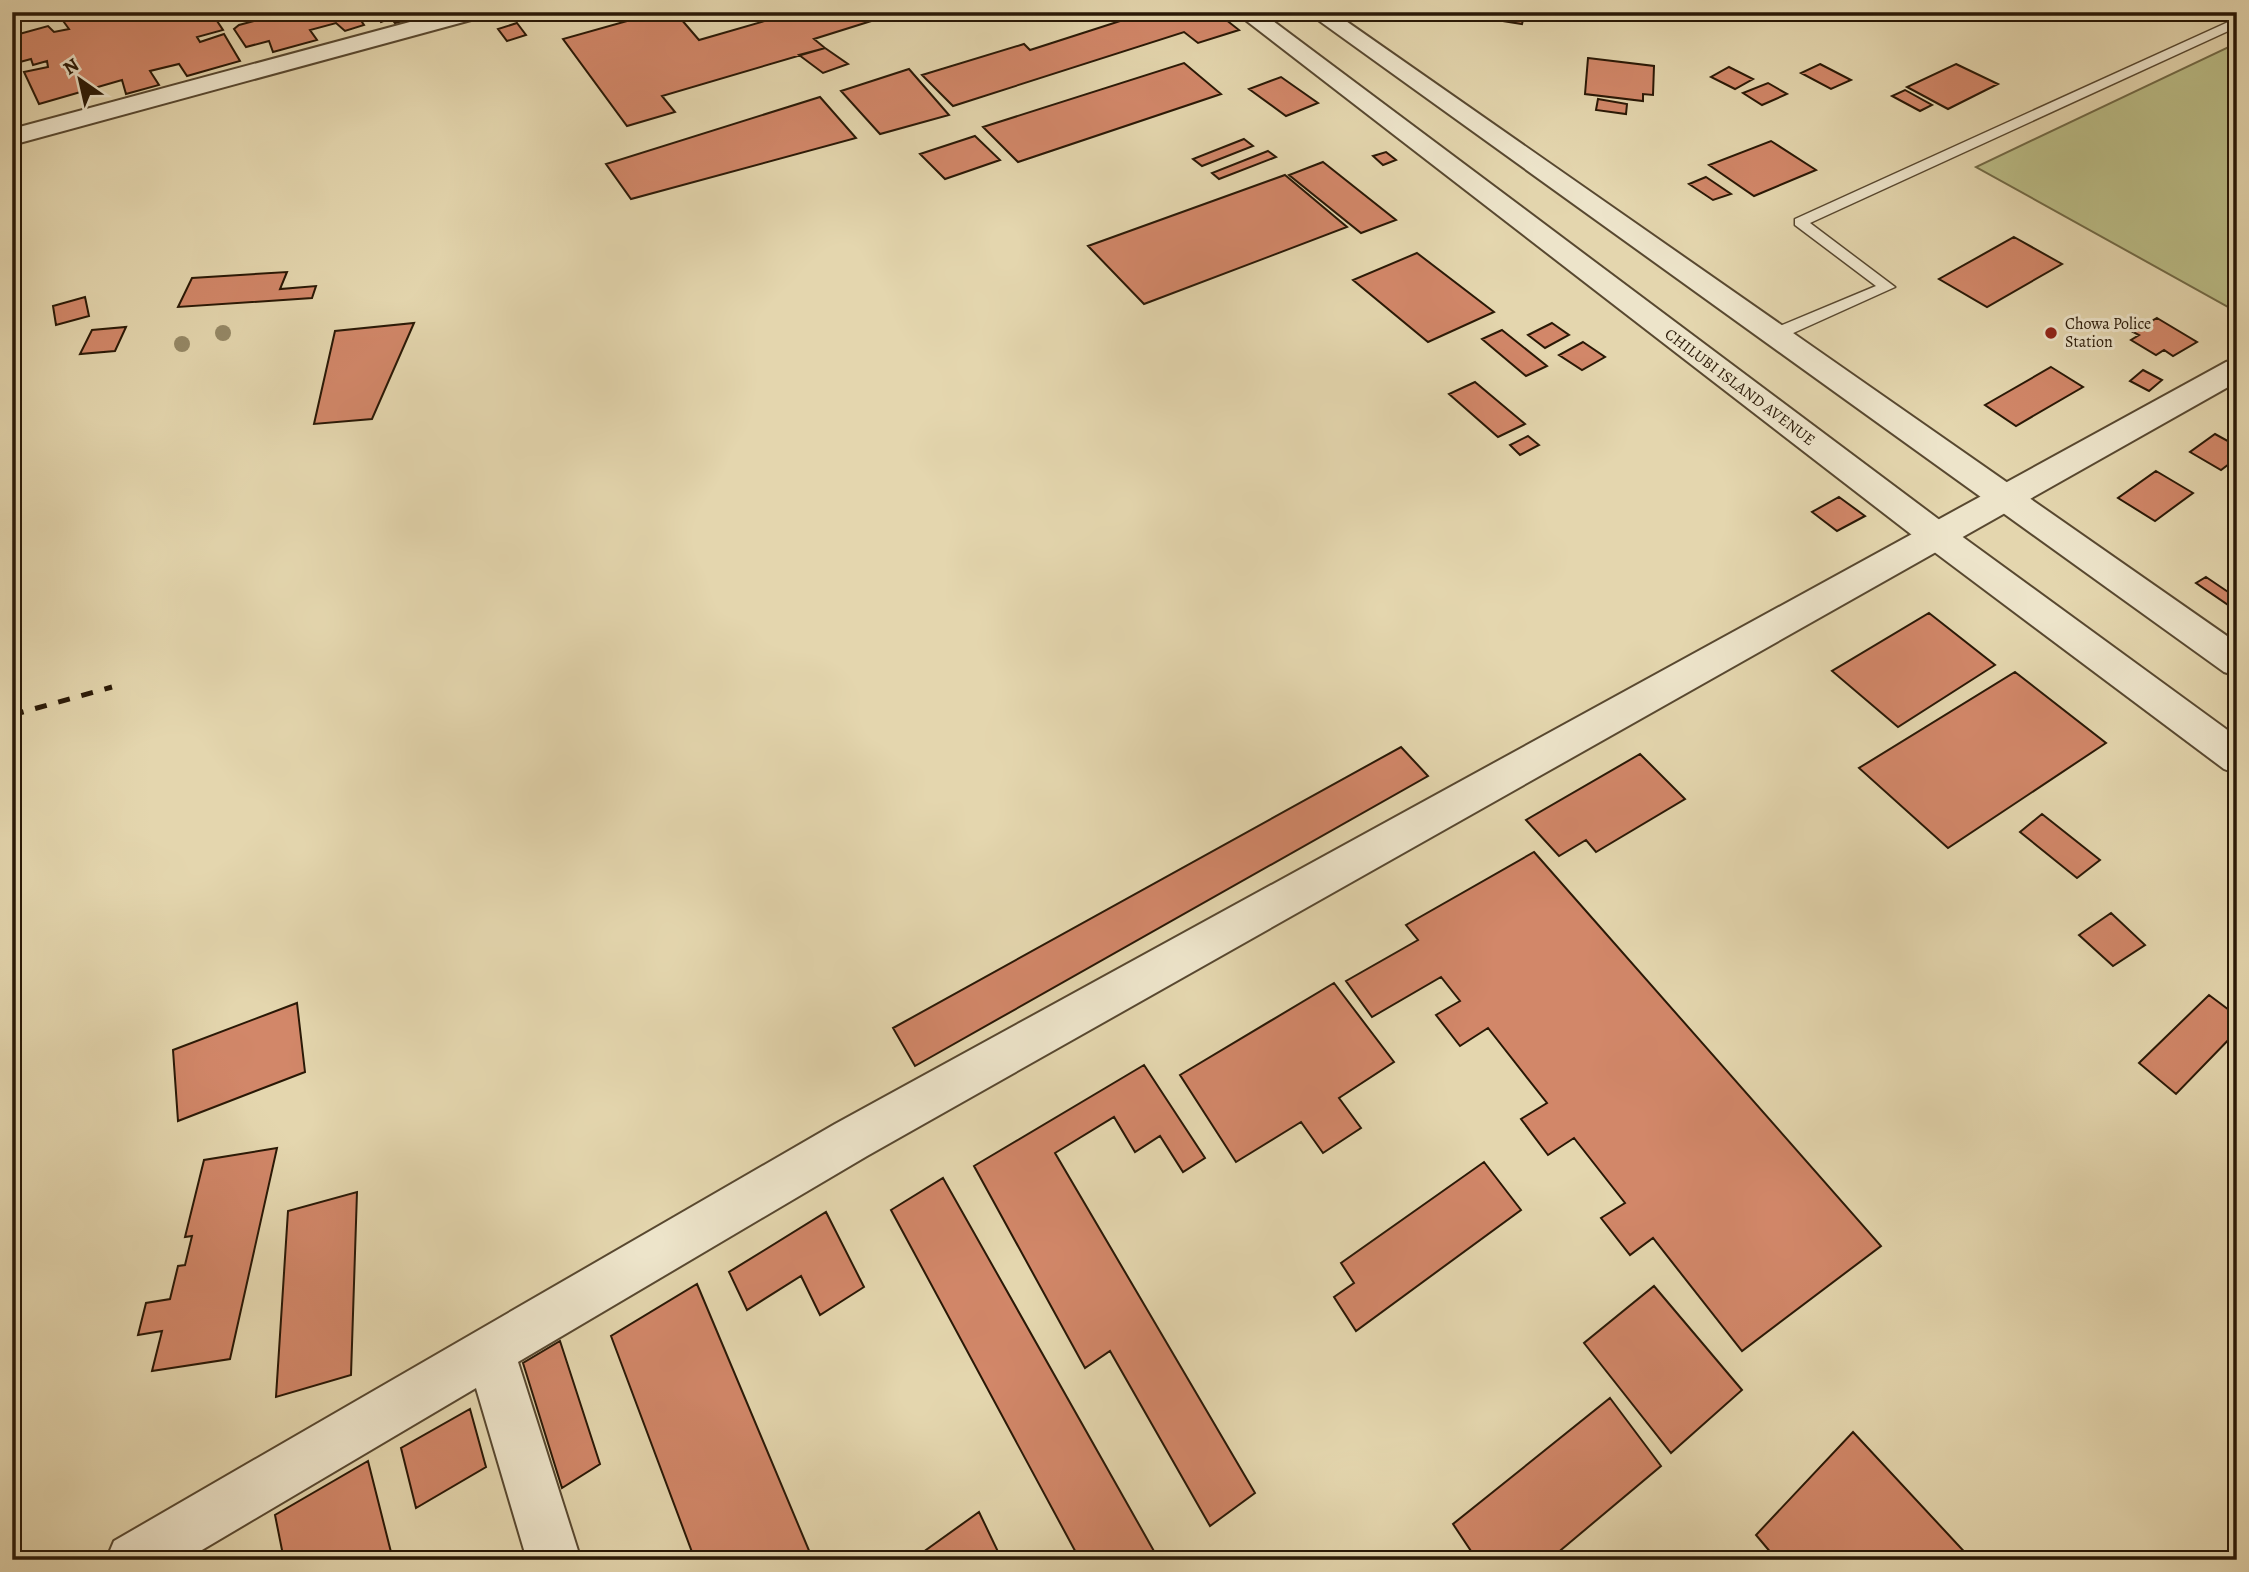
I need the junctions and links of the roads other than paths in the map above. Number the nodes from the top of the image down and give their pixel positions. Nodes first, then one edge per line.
1 (474, 12) edge
2 (1247, 12) edge
3 (1318, 12) edge
4 (2237, 22) edge
5 (12, 137) edge
6 (1774, 335) junction
7 (2237, 369) edge
8 (2004, 498) junction
9 (1937, 536) junction
10 (2237, 662) edge
11 (2237, 758) edge
12 (490, 1352) junction
13 (133, 1560) edge
14 (554, 1560) edge

1 - 5 street
2 - 9 street, CHILUBI ISLAND AVENUE
3 - 6 street
4 - 6 lane
6 - 8 street
7 - 8 street
8 - 9 street
8 - 10 street
9 - 11 street, CHILUBI ISLAND AVENUE
9 - 12 street
12 - 13 street
12 - 14 street

